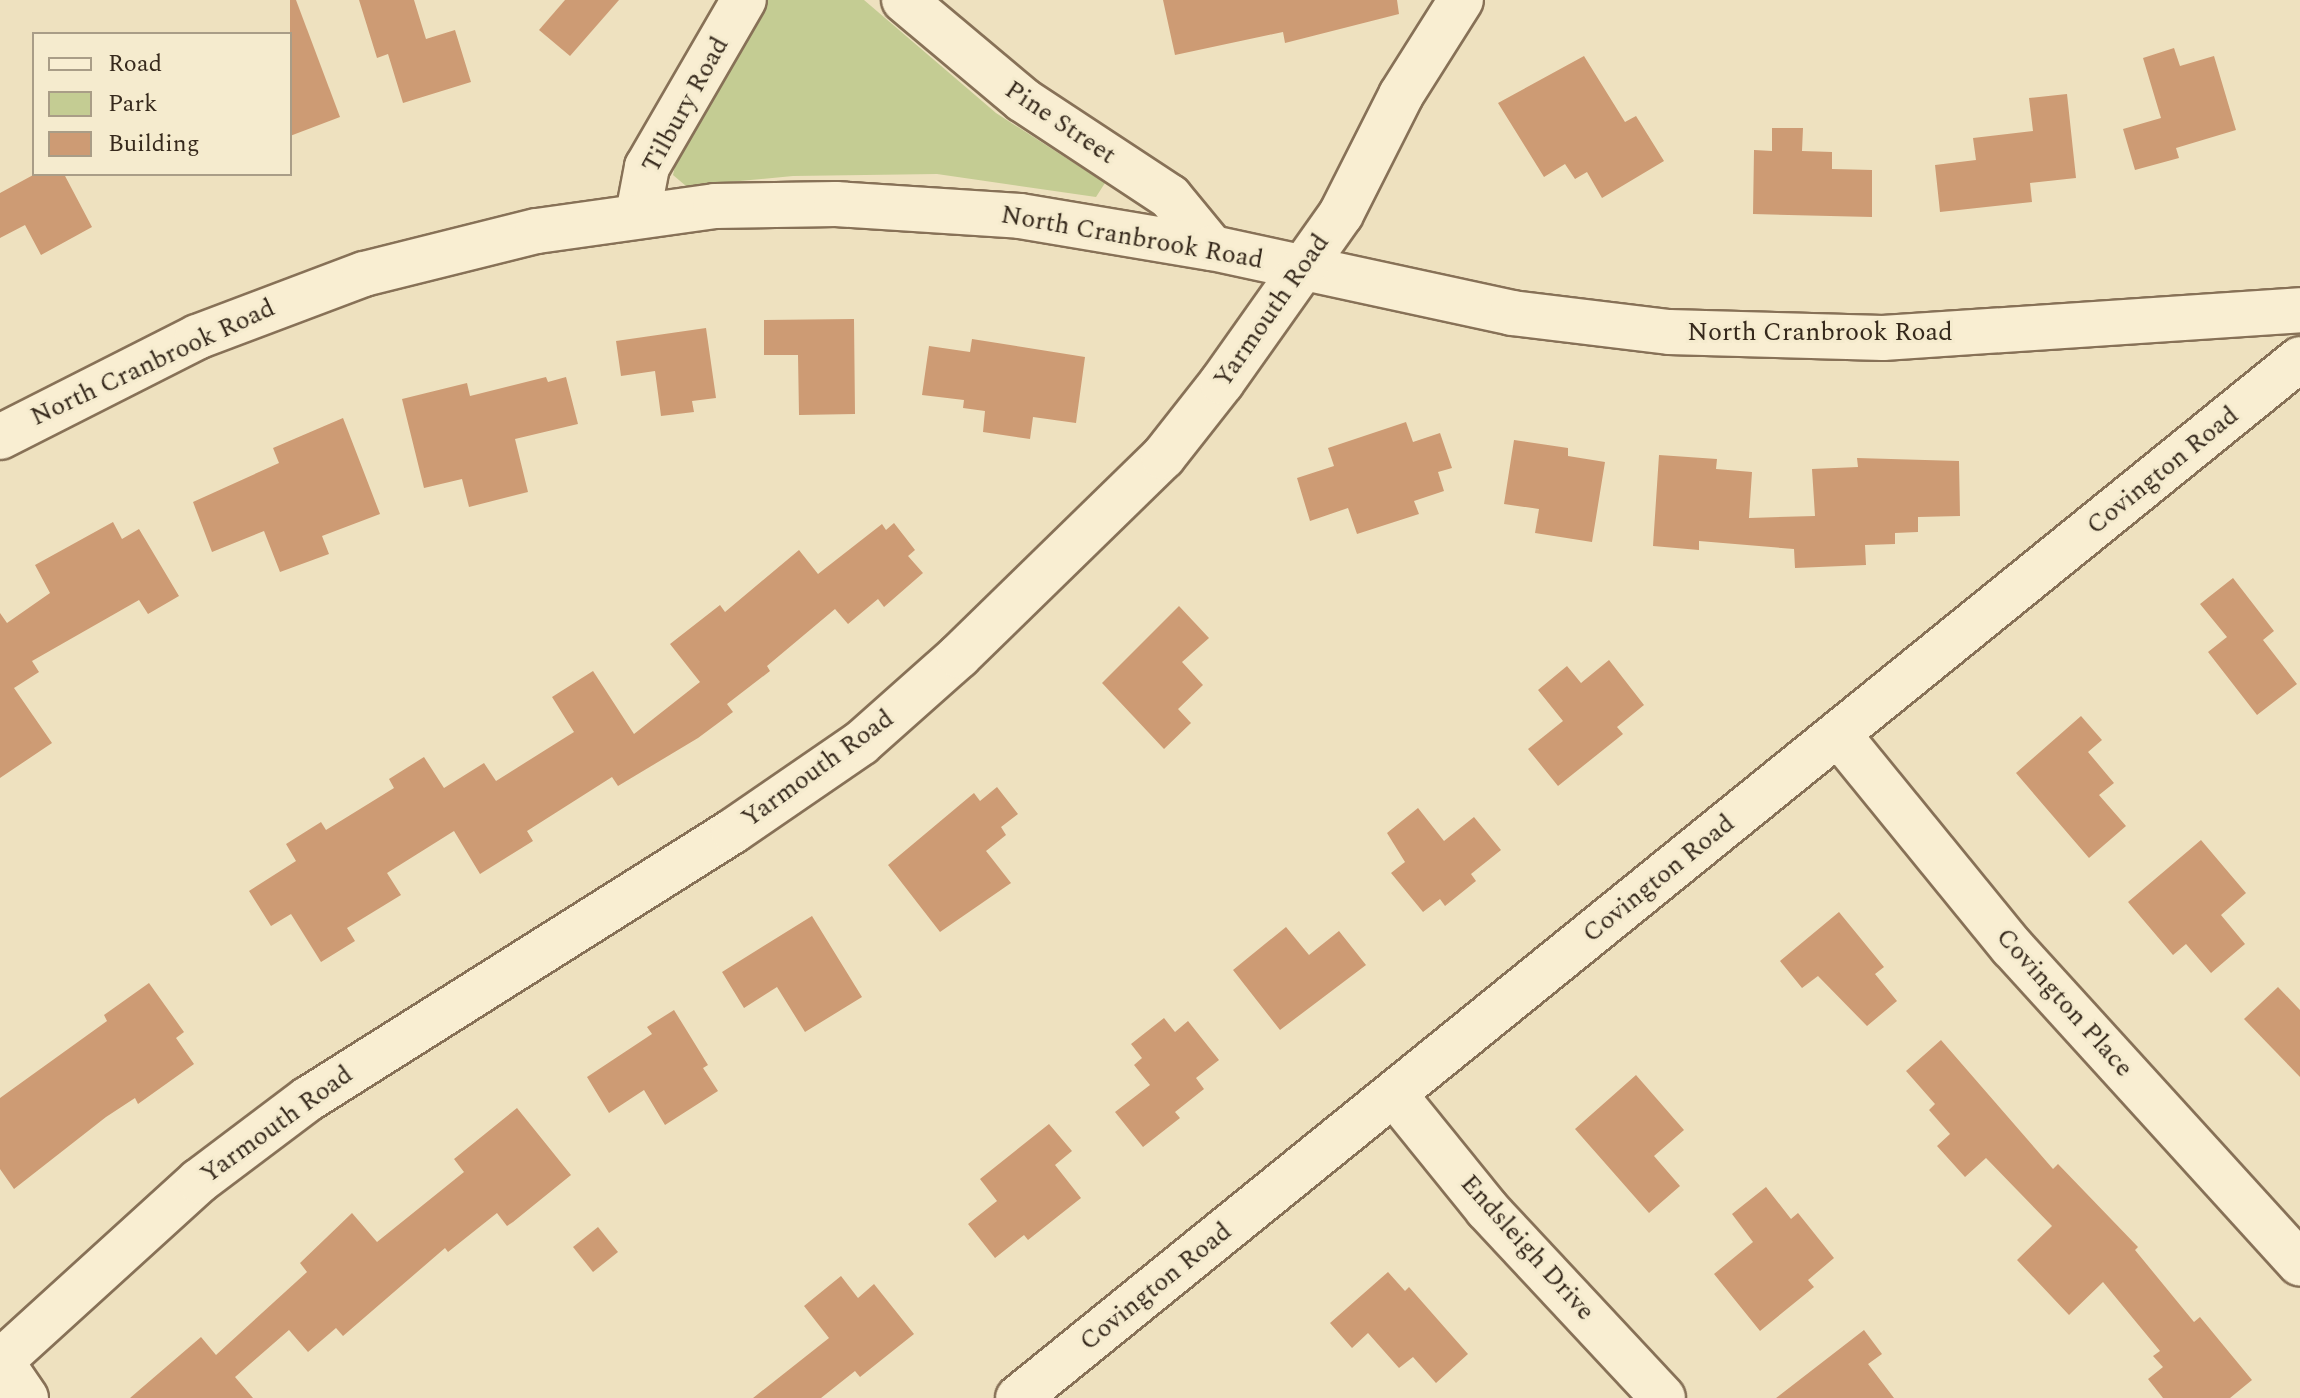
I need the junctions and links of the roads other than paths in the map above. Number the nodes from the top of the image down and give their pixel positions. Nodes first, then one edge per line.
1 (744, 0) edge
2 (904, 0) edge
3 (1461, 0) edge
4 (638, 214) junction
5 (1212, 248) junction
6 (1303, 269) junction
7 (2300, 310) edge
8 (2300, 359) edge
9 (0, 437) edge
10 (1838, 734) junction
11 (1394, 1094) junction
12 (2300, 1263) edge
13 (0, 1361) edge
14 (26, 1398) edge
15 (1018, 1398) edge
16 (1663, 1398) edge

1 - 4 street, Tilbury Road
2 - 5 street, Pine Street
3 - 6 street, Yarmouth Road
4 - 5 street, North Cranbrook Road
4 - 9 street, North Cranbrook Road
5 - 6 street, North Cranbrook Road
6 - 7 street, North Cranbrook Road
6 - 13 street, Yarmouth Road
8 - 10 street, Covington Road
10 - 11 street, Covington Road
10 - 12 street, Covington Place
11 - 15 street, Covington Road
11 - 16 street, Endsleigh Drive
13 - 14 street

